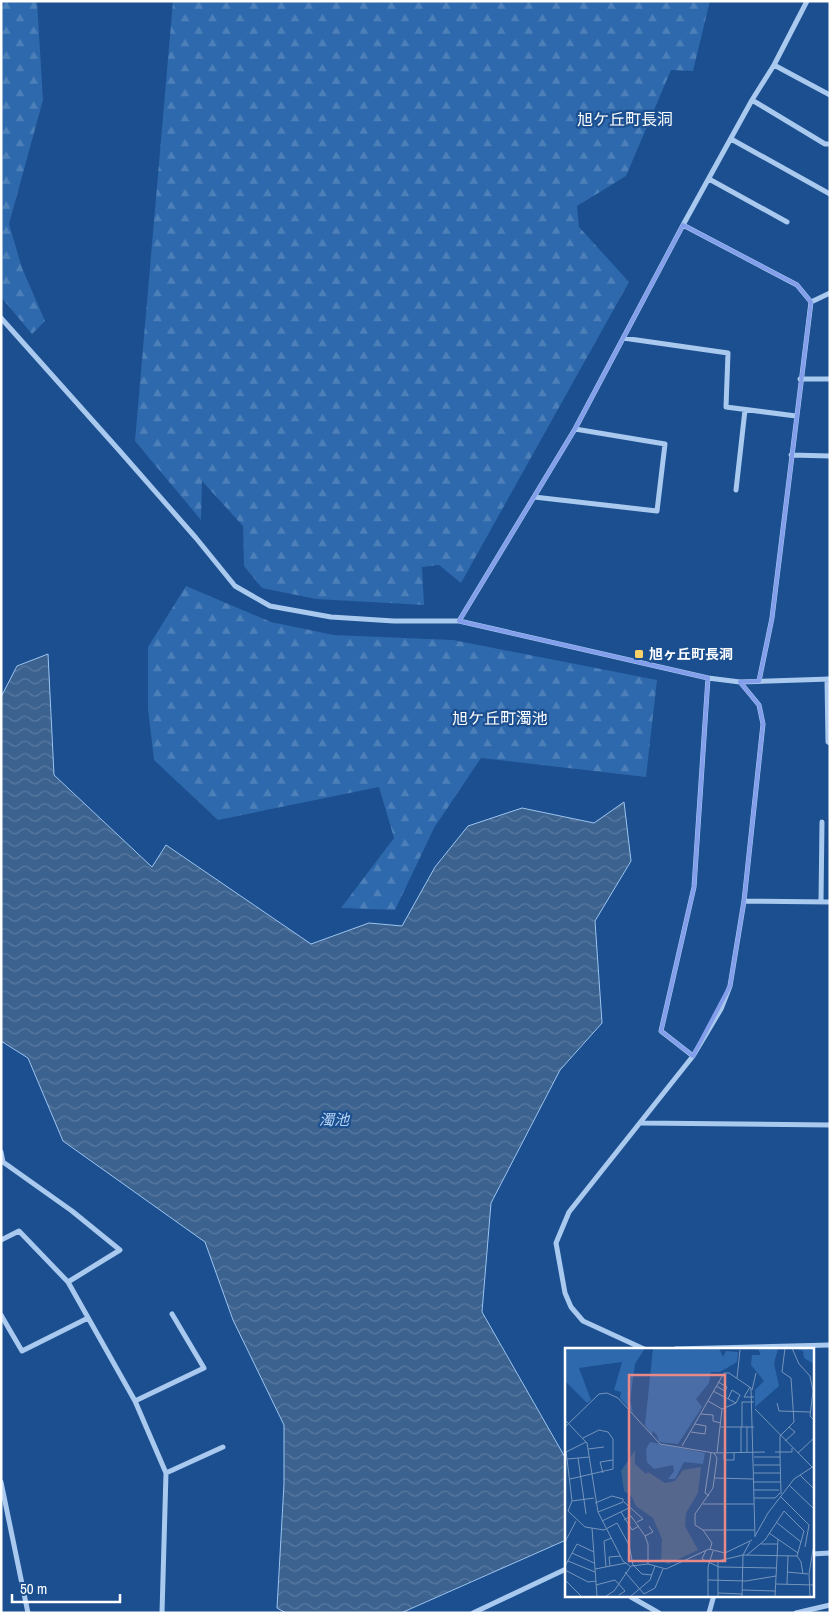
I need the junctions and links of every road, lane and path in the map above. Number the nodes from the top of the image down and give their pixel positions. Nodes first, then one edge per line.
1 (807, 1) edge
2 (774, 64) junction
3 (830, 95) edge
4 (752, 100) junction
5 (731, 139) junction
6 (830, 144) edge
7 (709, 179) junction
8 (830, 194) edge
9 (787, 222) dead end
10 (684, 225) junction
11 (830, 293) edge
12 (810, 302) junction
13 (1, 318) edge
14 (623, 338) junction
15 (800, 379) junction
16 (830, 379) edge
17 (745, 410) junction
18 (796, 416) junction
19 (575, 428) junction
20 (791, 455) junction
21 (830, 456) edge
22 (736, 490) dead end
23 (534, 497) junction
24 (459, 622) junction
25 (708, 678) junction
26 (828, 679) edge
27 (759, 681) junction
28 (740, 682) junction
29 (830, 742) edge
30 (822, 822) dead end
31 (744, 901) junction
32 (821, 902) junction
33 (830, 902) edge
34 (693, 1056) junction
35 (641, 1123) junction
36 (830, 1124) edge
37 (1, 1152) edge
38 (2, 1162) edge
39 (1, 1240) edge
40 (68, 1282) junction
41 (172, 1314) dead end
42 (1, 1316) edge
43 (88, 1318) junction
44 (830, 1345) edge
45 (794, 1347) edge
46 (642, 1348) edge
47 (734, 1348) edge
48 (135, 1401) junction
49 (223, 1447) dead end
50 (166, 1473) junction
51 (1, 1482) edge
52 (830, 1553) edge
53 (814, 1554) edge
54 (565, 1569) edge
55 (632, 1596) edge
56 (714, 1596) edge
57 (830, 1605) edge
58 (28, 1613) edge
59 (162, 1613) edge
60 (473, 1613) edge
61 (659, 1613) edge
62 (709, 1613) edge
63 (796, 1613) edge

1 - 2 street
2 - 3 street
2 - 4 street
4 - 5 street
4 - 6 street
5 - 7 street
5 - 8 street
7 - 9 street
7 - 10 street
10 - 12 street
10 - 14 street
11 - 12 street
12 - 15 street
13 - 24 street
14 - 17 street
14 - 19 street
15 - 16 street
15 - 18 street
17 - 18 street
17 - 22 street
18 - 20 street
19 - 23 street
19 - 23 street
20 - 21 street
20 - 27 street
23 - 24 street
24 - 25 street
25 - 28 street
25 - 34 street
26 - 27 street
26 - 29 street
27 - 28 street
28 - 31 street
30 - 32 street
31 - 32 street
31 - 34 street
32 - 33 street
34 - 35 street
35 - 36 street
35 - 46 street
37 - 38 street
38 - 40 street
39 - 40 street
40 - 43 street
41 - 48 street
42 - 43 street
43 - 48 street
44 - 45 street
45 - 47 street
48 - 50 street
49 - 50 street
50 - 59 street
51 - 58 street
52 - 53 street
54 - 60 street
55 - 61 street
56 - 62 street
57 - 63 street

